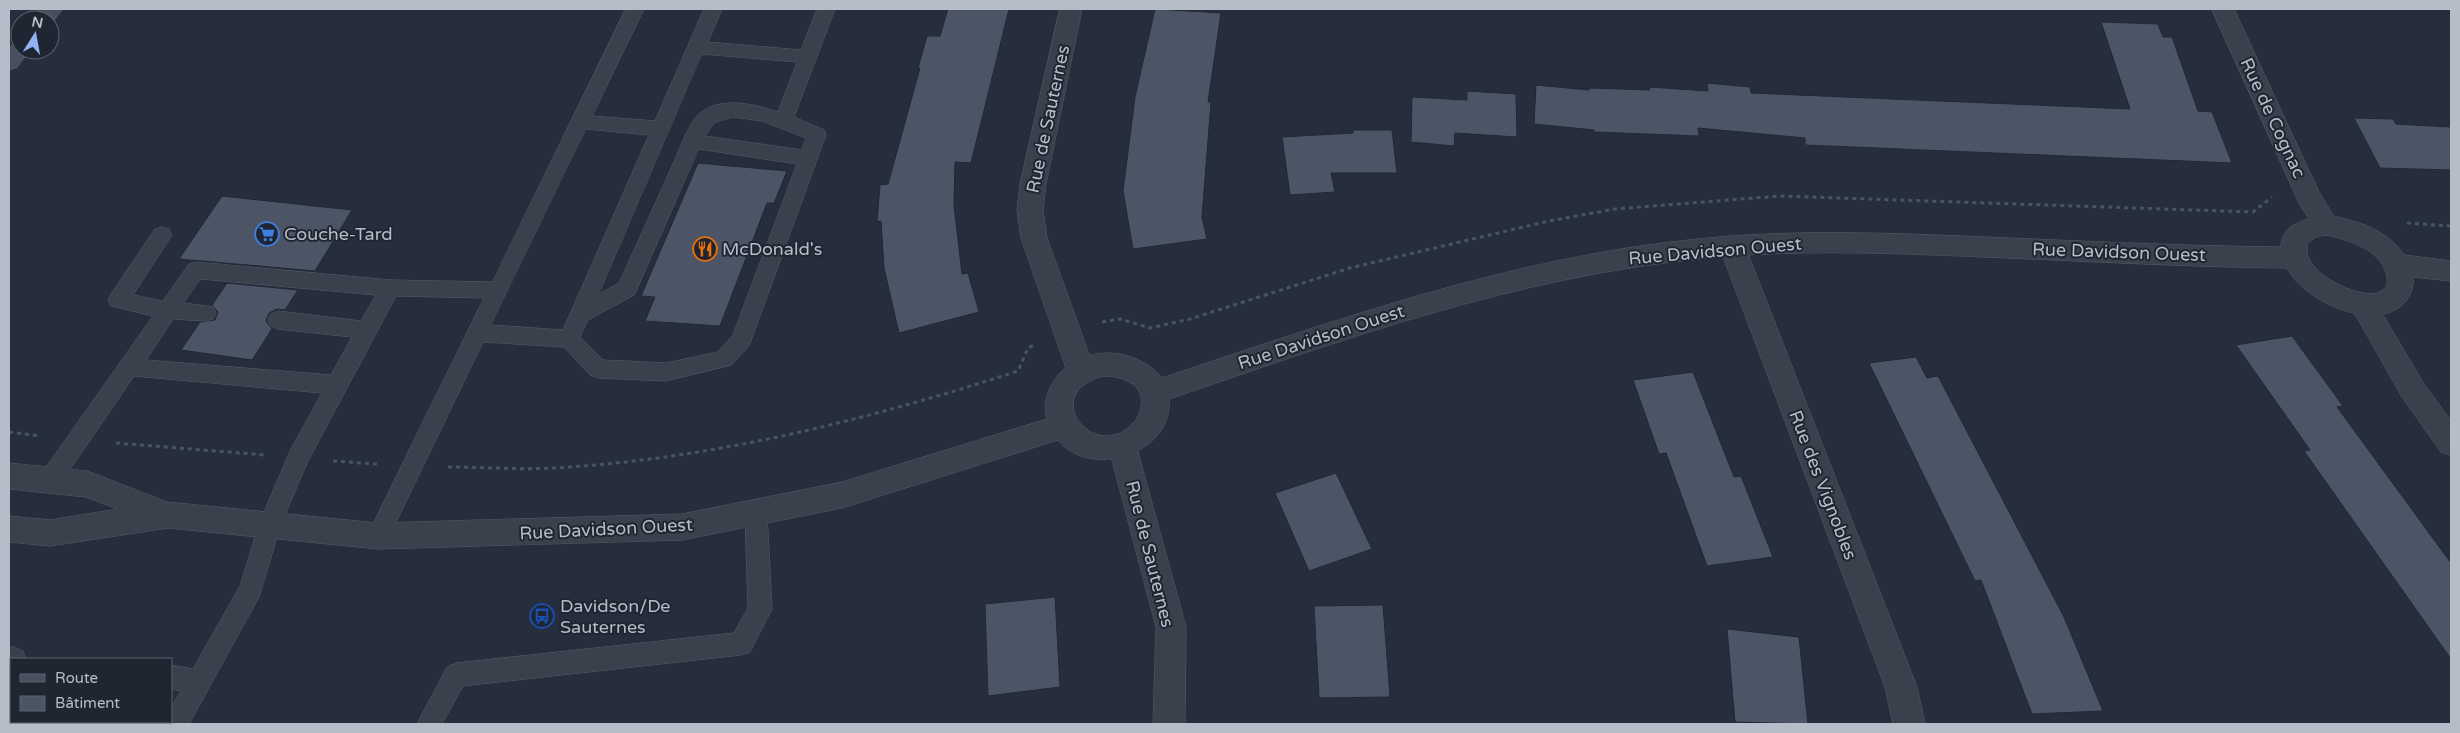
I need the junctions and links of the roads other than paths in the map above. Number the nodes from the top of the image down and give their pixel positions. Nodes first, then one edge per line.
1 (635, 9) edge
2 (713, 9) edge
3 (826, 9) edge
4 (1071, 9) edge
5 (2223, 9) edge
6 (697, 47) junction
7 (808, 57) junction
8 (784, 120) junction
9 (581, 122) junction
10 (661, 129) junction
11 (693, 141) junction
12 (810, 158) junction
13 (2326, 225) junction
14 (162, 236) dead end
15 (1732, 246) junction
16 (2294, 258) junction
17 (2397, 265) junction
18 (2451, 271) edge
19 (390, 288) junction
20 (498, 290) junction
21 (2364, 304) junction
22 (167, 310) junction
23 (206, 313) dead end
24 (579, 315) junction
25 (278, 320) dead end
26 (367, 330) junction
27 (477, 333) junction
28 (569, 338) junction
29 (128, 367) junction
30 (1081, 371) junction
31 (338, 385) junction
32 (1155, 392) junction
33 (1063, 426) junction
34 (2451, 443) edge
35 (1122, 445) junction
36 (9, 476) edge
37 (50, 480) junction
38 (756, 514) junction
39 (168, 515) junction
40 (270, 524) junction
41 (9, 529) edge
42 (378, 536) junction
43 (172, 677) edge
44 (200, 682) junction
45 (176, 724) edge
46 (429, 724) edge
47 (1168, 724) edge
48 (1909, 724) edge

1 - 9 lane
2 - 6 lane
3 - 7 lane
4 - 30 street, Rue de Sauternes
5 - 13 street, Rue de Cognac
6 - 7 lane
6 - 10 lane
7 - 8 lane
8 - 11 lane
8 - 12 lane
9 - 10 lane
9 - 20 lane
10 - 24 lane
11 - 12 lane
11 - 24 lane
12 - 28 lane
13 - 16 street
13 - 17 street
14 - 22 lane
15 - 16 street, Rue Davidson Ouest
15 - 32 street, Rue Davidson Ouest
15 - 48 street, Rue des Vignobles
16 - 21 street
17 - 18 street
17 - 21 street
19 - 20 lane
19 - 22 lane
19 - 26 lane
20 - 27 lane
21 - 34 street
22 - 23 lane
22 - 29 lane
24 - 28 lane
25 - 26 lane
26 - 31 lane
27 - 28 lane
27 - 42 lane
29 - 31 lane
29 - 37 lane
30 - 32 street
30 - 33 street
31 - 40 lane
32 - 35 street
33 - 35 street
33 - 38 street, Rue Davidson Ouest
35 - 47 street, Rue de Sauternes
36 - 37 street, Rue Davidson Ouest
37 - 39 street, Rue Davidson Ouest
38 - 42 street, Rue Davidson Ouest
38 - 46 lane
39 - 40 street, Rue Davidson Ouest
39 - 41 street, Rue Davidson Ouest
40 - 42 street, Rue Davidson Ouest
40 - 44 lane
43 - 44 lane
44 - 45 lane

